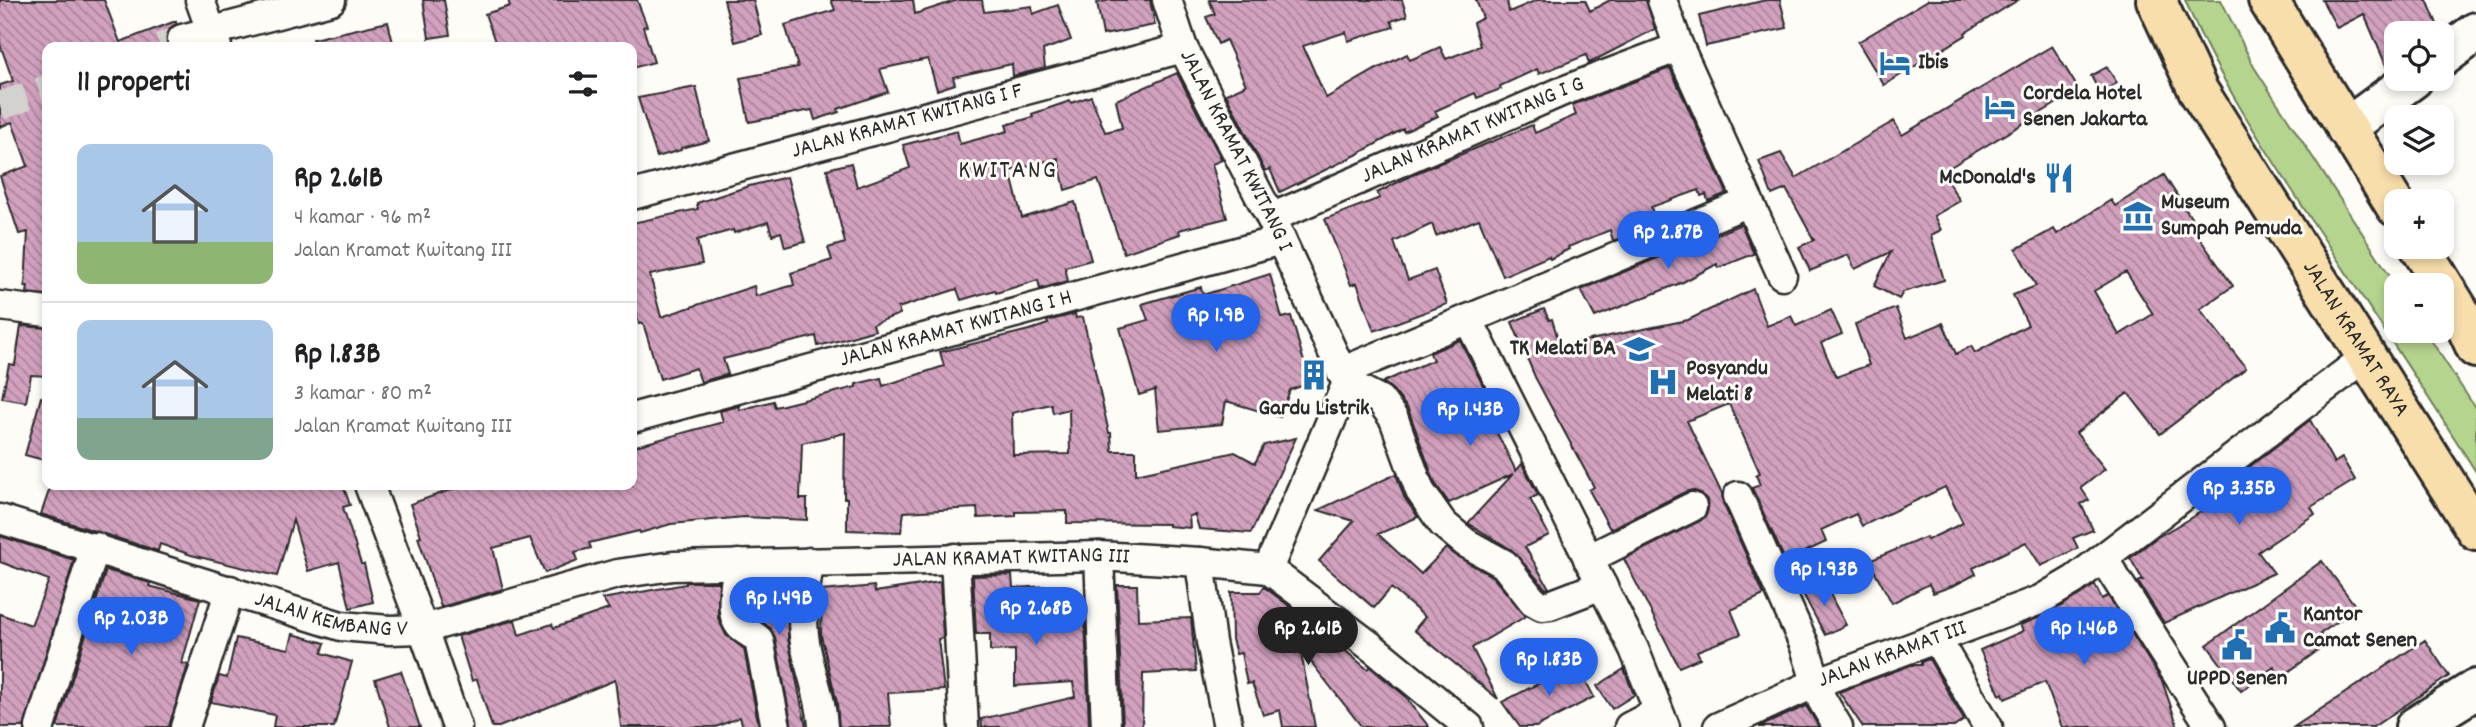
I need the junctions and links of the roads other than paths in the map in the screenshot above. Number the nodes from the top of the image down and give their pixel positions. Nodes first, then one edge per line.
1 (200, 0) edge
2 (331, 0) edge
3 (1167, 0) edge
4 (1661, 0) edge
5 (2157, 0) edge
6 (2268, 0) edge
7 (2476, 32) edge
8 (182, 39) tunnel mouth
9 (214, 39) edge
10 (1679, 47) junction
11 (1183, 48) junction
12 (2454, 48) edge
13 (2397, 91) edge
14 (2346, 128) junction
15 (2385, 189) edge
16 (637, 194) edge
17 (1749, 202) junction
18 (1276, 229) junction
19 (2430, 259) edge
20 (1782, 275) dead end
21 (2467, 304) edge
22 (0, 306) edge
23 (42, 311) edge
24 (1468, 319) junction
25 (2476, 348) edge
26 (2367, 356) junction
27 (1344, 378) junction
28 (637, 417) edge
29 (376, 490) edge
30 (1738, 496) dead end
31 (1692, 507) dead end
32 (0, 519) edge
33 (2476, 530) edge
34 (95, 547) junction
35 (1099, 556) junction
36 (955, 558) junction
37 (1588, 559) junction
38 (2104, 559) junction
39 (810, 562) junction
40 (1200, 562) junction
41 (738, 564) junction
42 (1268, 569) junction
43 (1602, 585) junction
44 (230, 590) junction
45 (424, 629) junction
46 (1937, 639) junction
47 (1816, 683) junction
48 (2476, 688) edge
49 (1662, 720) edge
50 (40, 727) edge
51 (186, 727) edge
52 (457, 727) edge
53 (776, 727) edge
54 (823, 727) edge
55 (964, 727) edge
56 (1105, 727) edge
57 (1228, 727) edge
58 (1469, 727) edge
59 (1629, 727) edge
60 (1718, 727) edge
61 (1839, 727) edge
62 (1988, 727) edge
63 (2211, 727) edge
64 (2415, 727) edge

1 - 9 street
2 - 9 street
3 - 11 street, JALAN KRAMAT KWITANG I
4 - 10 street
5 - 26 main road, JALAN KRAMAT RAYA
6 - 14 main road
7 - 12 street
8 - 9 street
10 - 17 street
10 - 18 street, JALAN KRAMAT KWITANG I G
11 - 16 street, JALAN KRAMAT KWITANG I F
11 - 18 street, JALAN KRAMAT KWITANG I
13 - 14 street
14 - 15 main road
17 - 20 street
17 - 24 street
18 - 27 street, JALAN KRAMAT KWITANG I
18 - 28 street, JALAN KRAMAT KWITANG I H
19 - 21 main road
21 - 25 main road
22 - 23 street
24 - 27 street
24 - 37 street
26 - 33 main road, JALAN KRAMAT RAYA
26 - 38 street, JALAN KRAMAT III
27 - 42 street
27 - 43 street
29 - 45 street
30 - 47 street
31 - 37 street
32 - 34 street, JALAN KEMBANG V
34 - 44 street, JALAN KEMBANG V
34 - 50 street
35 - 36 street, JALAN KRAMAT KWITANG III
35 - 40 street, JALAN KRAMAT KWITANG III
35 - 56 street
36 - 39 street, JALAN KRAMAT KWITANG III
36 - 55 street
37 - 43 street
38 - 46 street, JALAN KRAMAT III
38 - 63 street
39 - 41 street, JALAN KRAMAT KWITANG III
39 - 54 street
40 - 42 street, JALAN KRAMAT KWITANG III
40 - 57 street
41 - 45 street, JALAN KRAMAT KWITANG III
41 - 53 street
42 - 58 street
43 - 49 street
44 - 45 street, JALAN KEMBANG V
44 - 51 street
45 - 52 street
46 - 47 street, JALAN KRAMAT III
46 - 62 street
47 - 60 street, JALAN KRAMAT III
47 - 61 street
48 - 64 street
49 - 59 street

